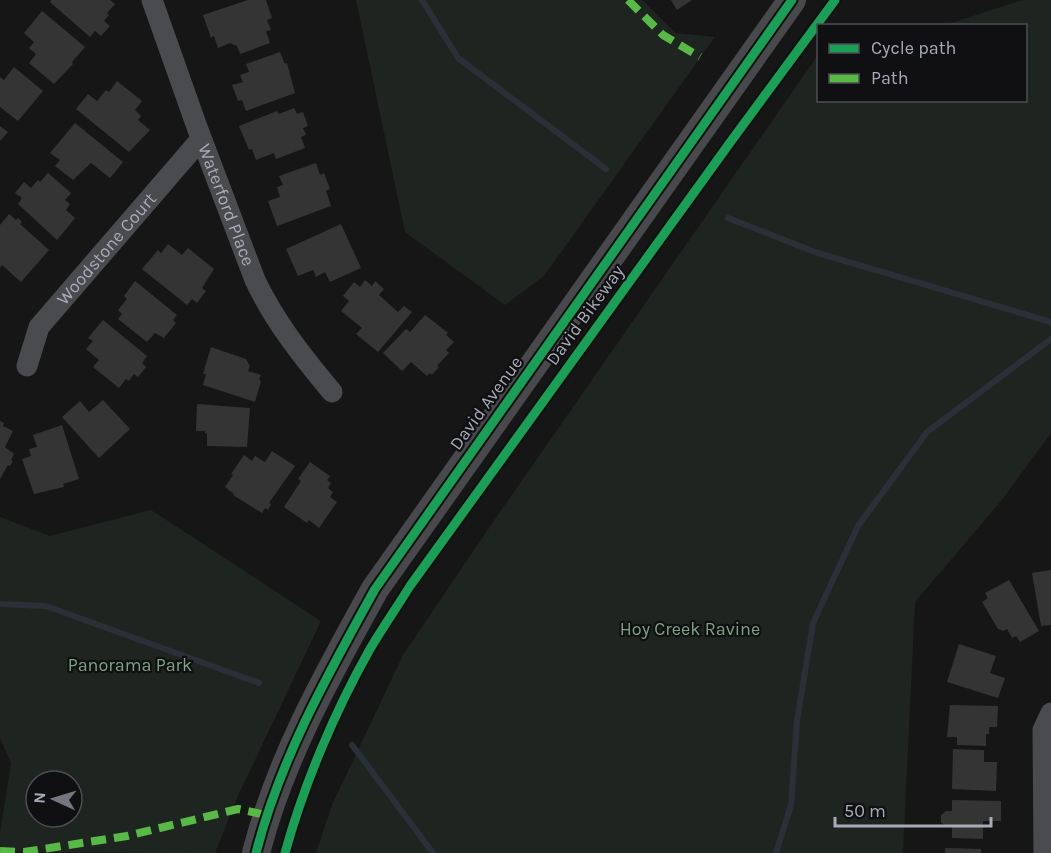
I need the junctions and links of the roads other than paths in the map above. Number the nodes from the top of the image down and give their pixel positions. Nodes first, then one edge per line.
1 (152, 0) edge
2 (792, 0) edge
3 (201, 138) junction
4 (27, 366) dead end
5 (332, 393) dead end
6 (1051, 713) edge
7 (256, 853) edge
8 (1044, 853) edge

1 - 3 street, Waterford Place
2 - 7 main road, David Avenue
3 - 4 street, Woodstone Court
3 - 5 street, Waterford Place
6 - 8 street

